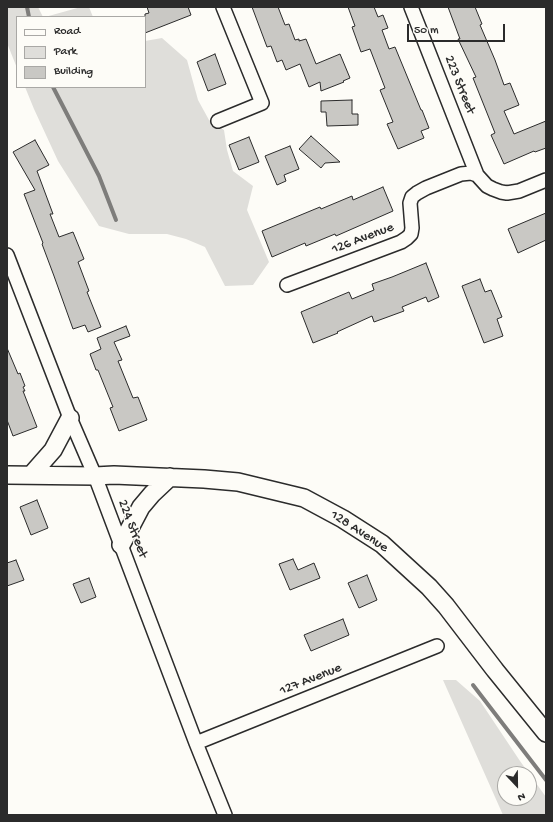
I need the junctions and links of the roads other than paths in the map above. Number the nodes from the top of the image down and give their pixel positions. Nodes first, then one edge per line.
1 (223, 7) edge
2 (411, 7) edge
3 (218, 121) dead end
4 (478, 175) junction
5 (546, 180) edge
6 (7, 255) edge
7 (287, 285) dead end
8 (70, 418) junction
9 (7, 475) edge
10 (31, 475) junction
11 (94, 476) junction
12 (170, 477) junction
13 (122, 545) junction
14 (437, 646) dead end
15 (546, 733) edge
16 (196, 743) junction
17 (225, 815) edge

1 - 3 street
2 - 4 street, 223 Street
4 - 5 street
4 - 7 street, 126 Avenue
6 - 8 street, 224 Street
8 - 10 main road
8 - 11 street, 224 Street
9 - 10 main road, 128 Avenue
10 - 11 main road, 128 Avenue
11 - 12 main road, 128 Avenue
11 - 13 street, 224 Street
12 - 13 main road
12 - 15 main road, 128 Avenue
13 - 16 street, 224 Street
14 - 16 street, 127 Avenue
16 - 17 street, 224 Street

